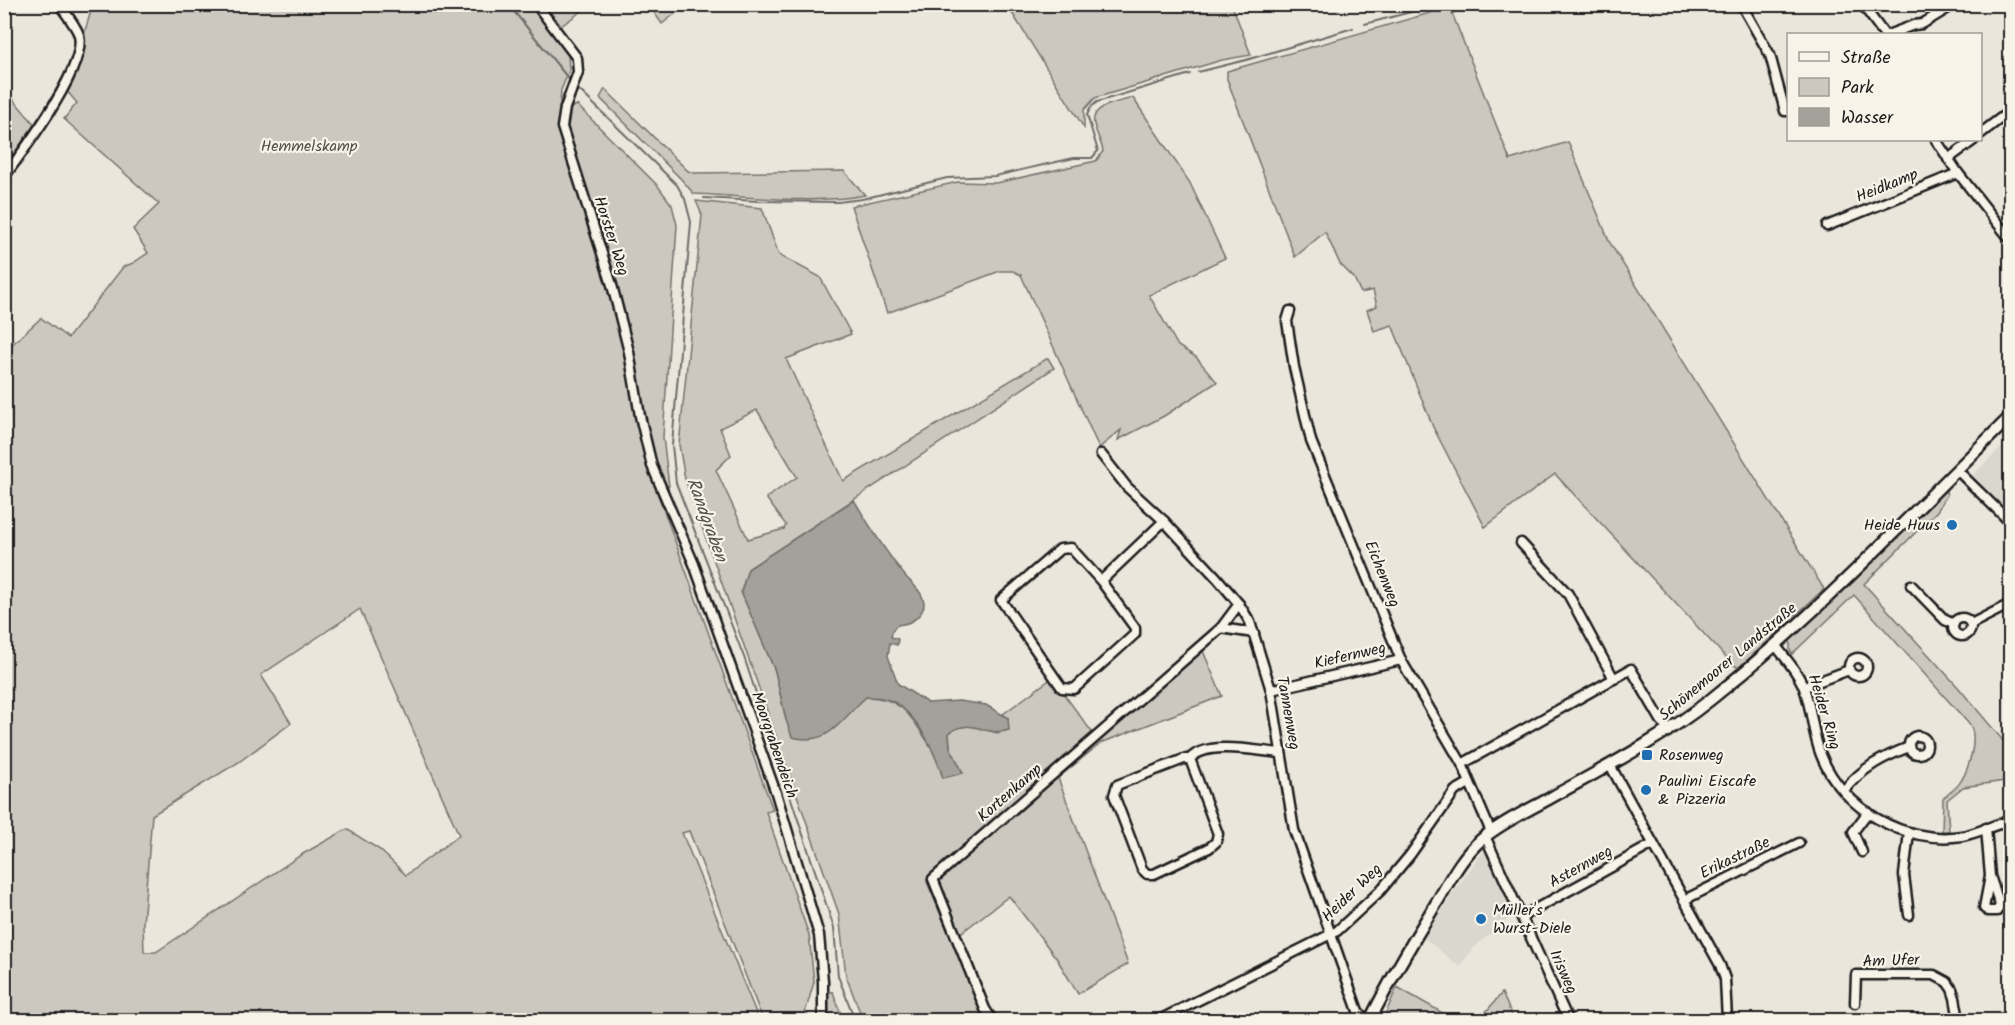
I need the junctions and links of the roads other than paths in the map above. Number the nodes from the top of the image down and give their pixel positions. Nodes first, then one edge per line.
1 (58, 4) edge
2 (536, 4) edge
3 (1741, 4) edge
4 (1862, 4) edge
5 (1954, 4) edge
6 (1883, 33) edge
7 (1893, 33) edge
8 (1787, 111) edge
9 (2010, 111) edge
10 (1982, 132) edge
11 (1937, 141) edge
12 (1973, 141) edge
13 (1948, 159) junction
14 (1958, 172) junction
15 (4, 177) edge
16 (1827, 226) dead end
17 (2010, 238) edge
18 (1290, 311) dead end
19 (2010, 417) edge
20 (1101, 454) dead end
21 (1957, 470) junction
22 (661, 489) joint
23 (1164, 520) junction
24 (2010, 522) edge
25 (1521, 543) dead end
26 (1101, 582) junction
27 (1911, 585) dead end
28 (1239, 604) junction
29 (2010, 604) edge
30 (1954, 624) junction
31 (1971, 624) junction
32 (1221, 628) junction
33 (1254, 633) junction
34 (1776, 646) junction
35 (1401, 660) junction
36 (1849, 670) dead end
37 (1614, 679) junction
38 (1804, 687) junction
39 (1271, 690) junction
40 (1668, 732) junction
41 (1909, 747) dead end
42 (1280, 753) junction
43 (1190, 759) junction
44 (1462, 764) junction
45 (1610, 765) junction
46 (1469, 783) junction
47 (1844, 790) junction
48 (1868, 812) junction
49 (2010, 820) edge
50 (1986, 828) junction
51 (1909, 832) junction
52 (1488, 834) junction
53 (1799, 843) dead end
54 (1653, 844) junction
55 (1862, 852) dead end
56 (1990, 876) dead end
57 (1684, 900) junction
58 (1909, 915) dead end
59 (1523, 916) junction
60 (1332, 935) junction
61 (1855, 1003) dead end
62 (1161, 1019) edge
63 (823, 1020) edge
64 (992, 1020) edge
65 (1368, 1020) edge
66 (1568, 1020) edge
67 (1727, 1020) edge
68 (1959, 1020) edge

1 - 15 street
2 - 22 street, Horster Weg
3 - 8 street
4 - 6 street
5 - 7 street
9 - 10 street
11 - 13 street
12 - 13 street
13 - 14 street
14 - 16 street, Heidkamp
14 - 17 street
18 - 35 street, Eichenweg
19 - 21 street, Schönemoorer Landstraße
20 - 23 street, Tannenweg
21 - 24 street
21 - 34 street, Schönemoorer Landstraße
22 - 63 street, Moorgrabendeich
23 - 26 street
23 - 28 street, Tannenweg
25 - 37 street
26 - 26 street
27 - 30 street
28 - 32 street, Kortenkamp
28 - 33 street, Tannenweg
29 - 31 street
30 - 31 street
30 - 31 street
32 - 33 street
32 - 64 street, Kortenkamp
33 - 39 street, Tannenweg
34 - 38 street, Heider Ring
34 - 40 street, Schönemoorer Landstraße
35 - 39 street, Kiefernweg
35 - 44 street, Eichenweg
36 - 38 street
37 - 40 street
37 - 44 street
38 - 47 street, Heider Ring
39 - 42 street, Tannenweg
40 - 45 street, Schönemoorer Landstraße
41 - 47 street
42 - 43 street
42 - 60 street, Tannenweg
43 - 43 street
44 - 46 street, Eichenweg
45 - 52 street, Schönemoorer Landstraße
45 - 54 street
46 - 52 street, Eichenweg
46 - 60 street, Heider Weg
47 - 48 street, Heider Ring
48 - 51 street, Heider Ring
48 - 55 street
49 - 50 street, Heider Ring
50 - 51 street, Heider Ring
50 - 56 street
51 - 58 street
52 - 59 street, Irisweg
52 - 65 street, Schönemoorer Landstraße
53 - 57 street, Erikastraße
54 - 57 street
54 - 59 street, Asternweg
57 - 67 street
59 - 66 street, Irisweg
60 - 62 street, Heider Weg
60 - 65 street, Tannenweg
61 - 68 street, Am Ufer

